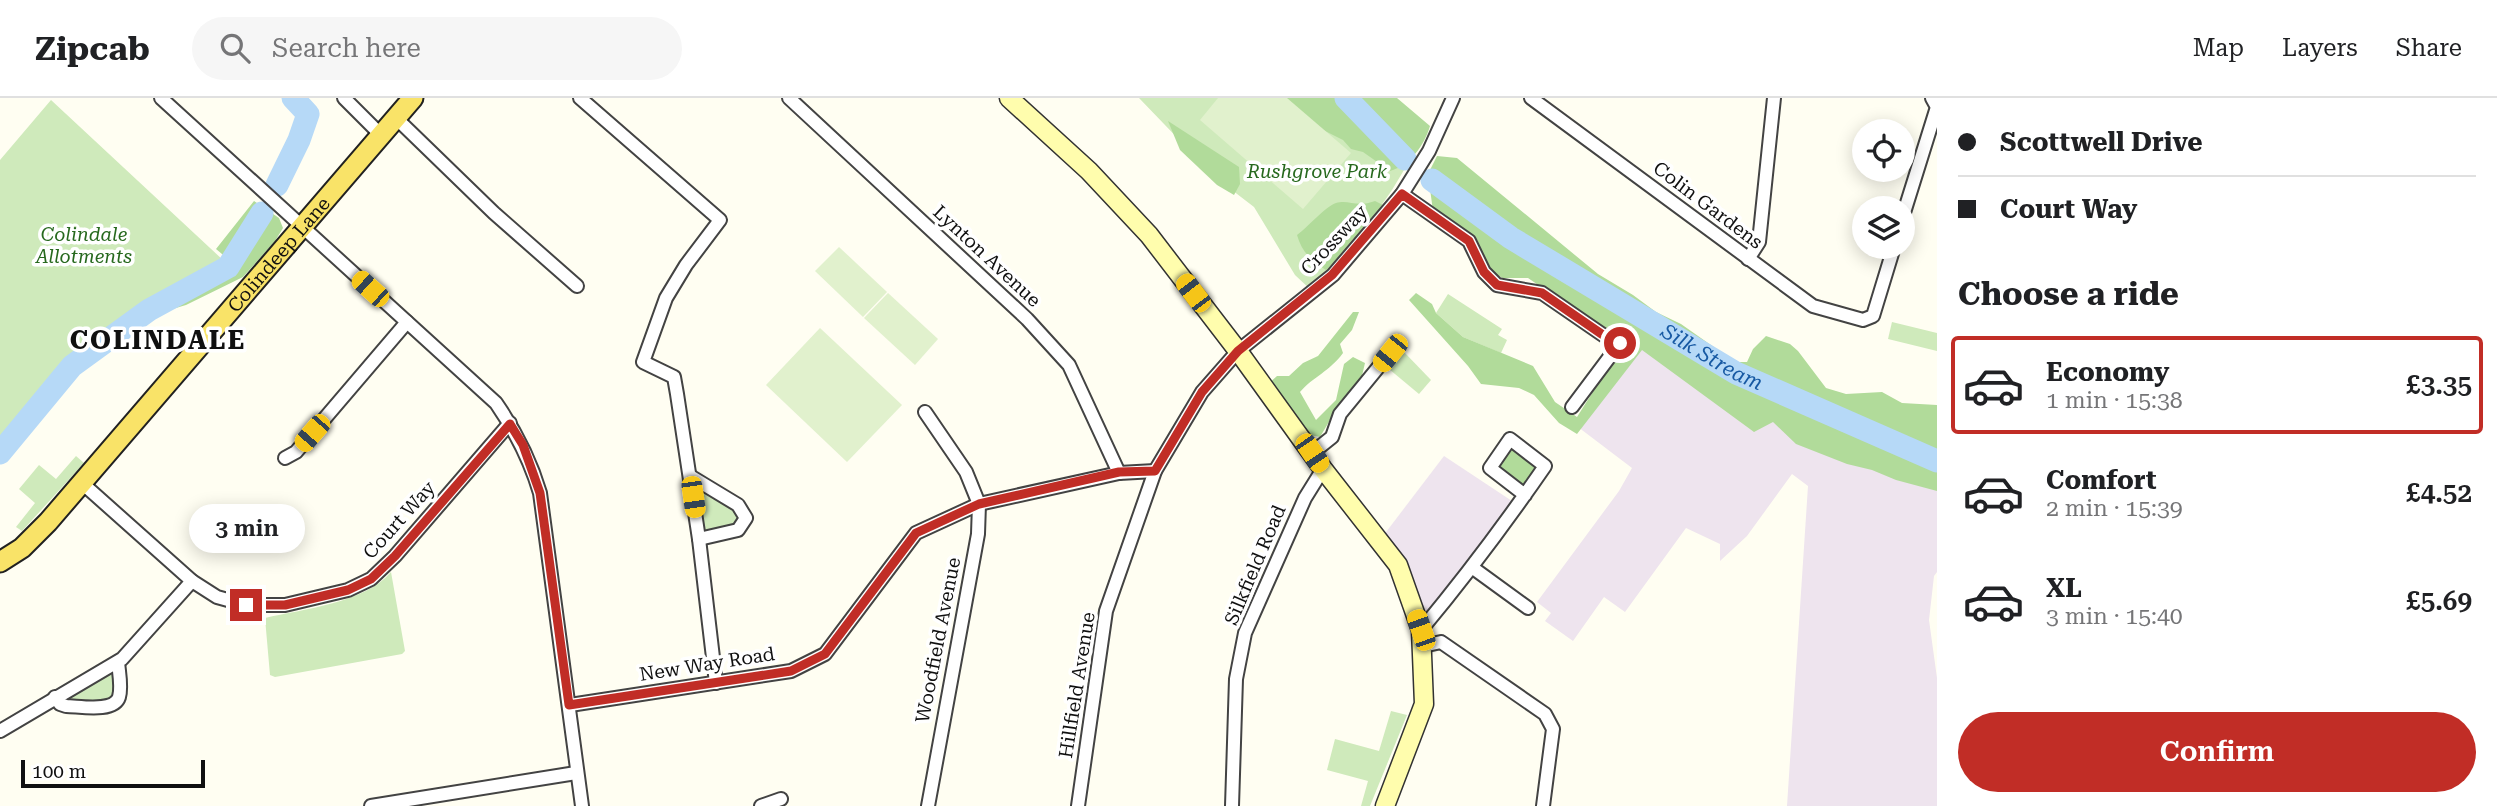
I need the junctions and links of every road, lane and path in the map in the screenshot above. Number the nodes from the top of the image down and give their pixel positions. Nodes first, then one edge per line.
1 (161, 98) edge
2 (344, 98) edge
3 (414, 98) edge
4 (580, 98) edge
5 (789, 98) edge
6 (1009, 98) edge
7 (1453, 98) edge
8 (1531, 98) edge
9 (1774, 98) edge
10 (1931, 98) edge
11 (396, 118) junction
12 (381, 135) junction
13 (1404, 190) junction
14 (1909, 196) edge
15 (301, 226) junction
16 (1748, 259) junction
17 (1890, 259) edge
18 (577, 286) dead end
19 (407, 322) junction
20 (1238, 351) junction
21 (1390, 353) dead end
22 (1572, 408) dead end
23 (925, 411) dead end
24 (510, 424) junction
25 (1312, 453) junction
26 (285, 458) dead end
27 (1323, 469) junction
28 (1155, 471) junction
29 (1119, 472) junction
30 (690, 476) junction
31 (82, 483) junction
32 (1525, 495) junction
33 (979, 504) junction
34 (699, 539) junction
35 (0, 562) edge
36 (1473, 568) junction
37 (192, 581) junction
38 (1528, 608) dead end
39 (1422, 638) junction
40 (118, 662) junction
41 (716, 683) junction
42 (55, 697) junction
43 (569, 705) junction
44 (0, 731) edge
45 (576, 773) junction
46 (781, 799) dead end
47 (371, 806) edge
48 (582, 806) edge
49 (761, 806) edge
50 (928, 806) edge
51 (1078, 806) edge
52 (1232, 806) edge
53 (1385, 806) edge
54 (1543, 806) edge

1 - 15 street
2 - 12 street
3 - 11 main road, Colindeep Lane
4 - 30 street
5 - 29 street, Lynton Avenue
6 - 20 street
7 - 13 street, Crossway
8 - 16 street, Colin Gardens
9 - 16 street
10 - 14 street
11 - 12 main road, Colindeep Lane
11 - 18 street
12 - 15 main road, Colindeep Lane
13 - 20 street, Crossway
13 - 22 street
15 - 19 street
15 - 31 main road, Colindeep Lane
16 - 17 street, Colin Gardens
19 - 24 street
19 - 26 street
20 - 25 street
20 - 28 street, Hillfield Avenue
21 - 25 street
23 - 33 street, Woodfield Avenue
24 - 37 street, Court Way
24 - 43 street
25 - 27 street
27 - 39 street
27 - 52 street, Silkfield Road
28 - 29 street, New Way Road
28 - 51 street, Hillfield Avenue
29 - 33 street, New Way Road
30 - 34 street
30 - 34 street
31 - 35 main road, Colindeep Lane
31 - 37 street, Court Way
32 - 32 street
32 - 36 street
33 - 41 street, New Way Road
33 - 50 street, Woodfield Avenue
34 - 41 street
36 - 38 street
36 - 39 street
37 - 40 street
39 - 53 street
39 - 54 street
40 - 42 street
40 - 42 street
41 - 43 street, New Way Road
42 - 44 street
43 - 45 street
45 - 47 street
45 - 48 street
46 - 49 street

